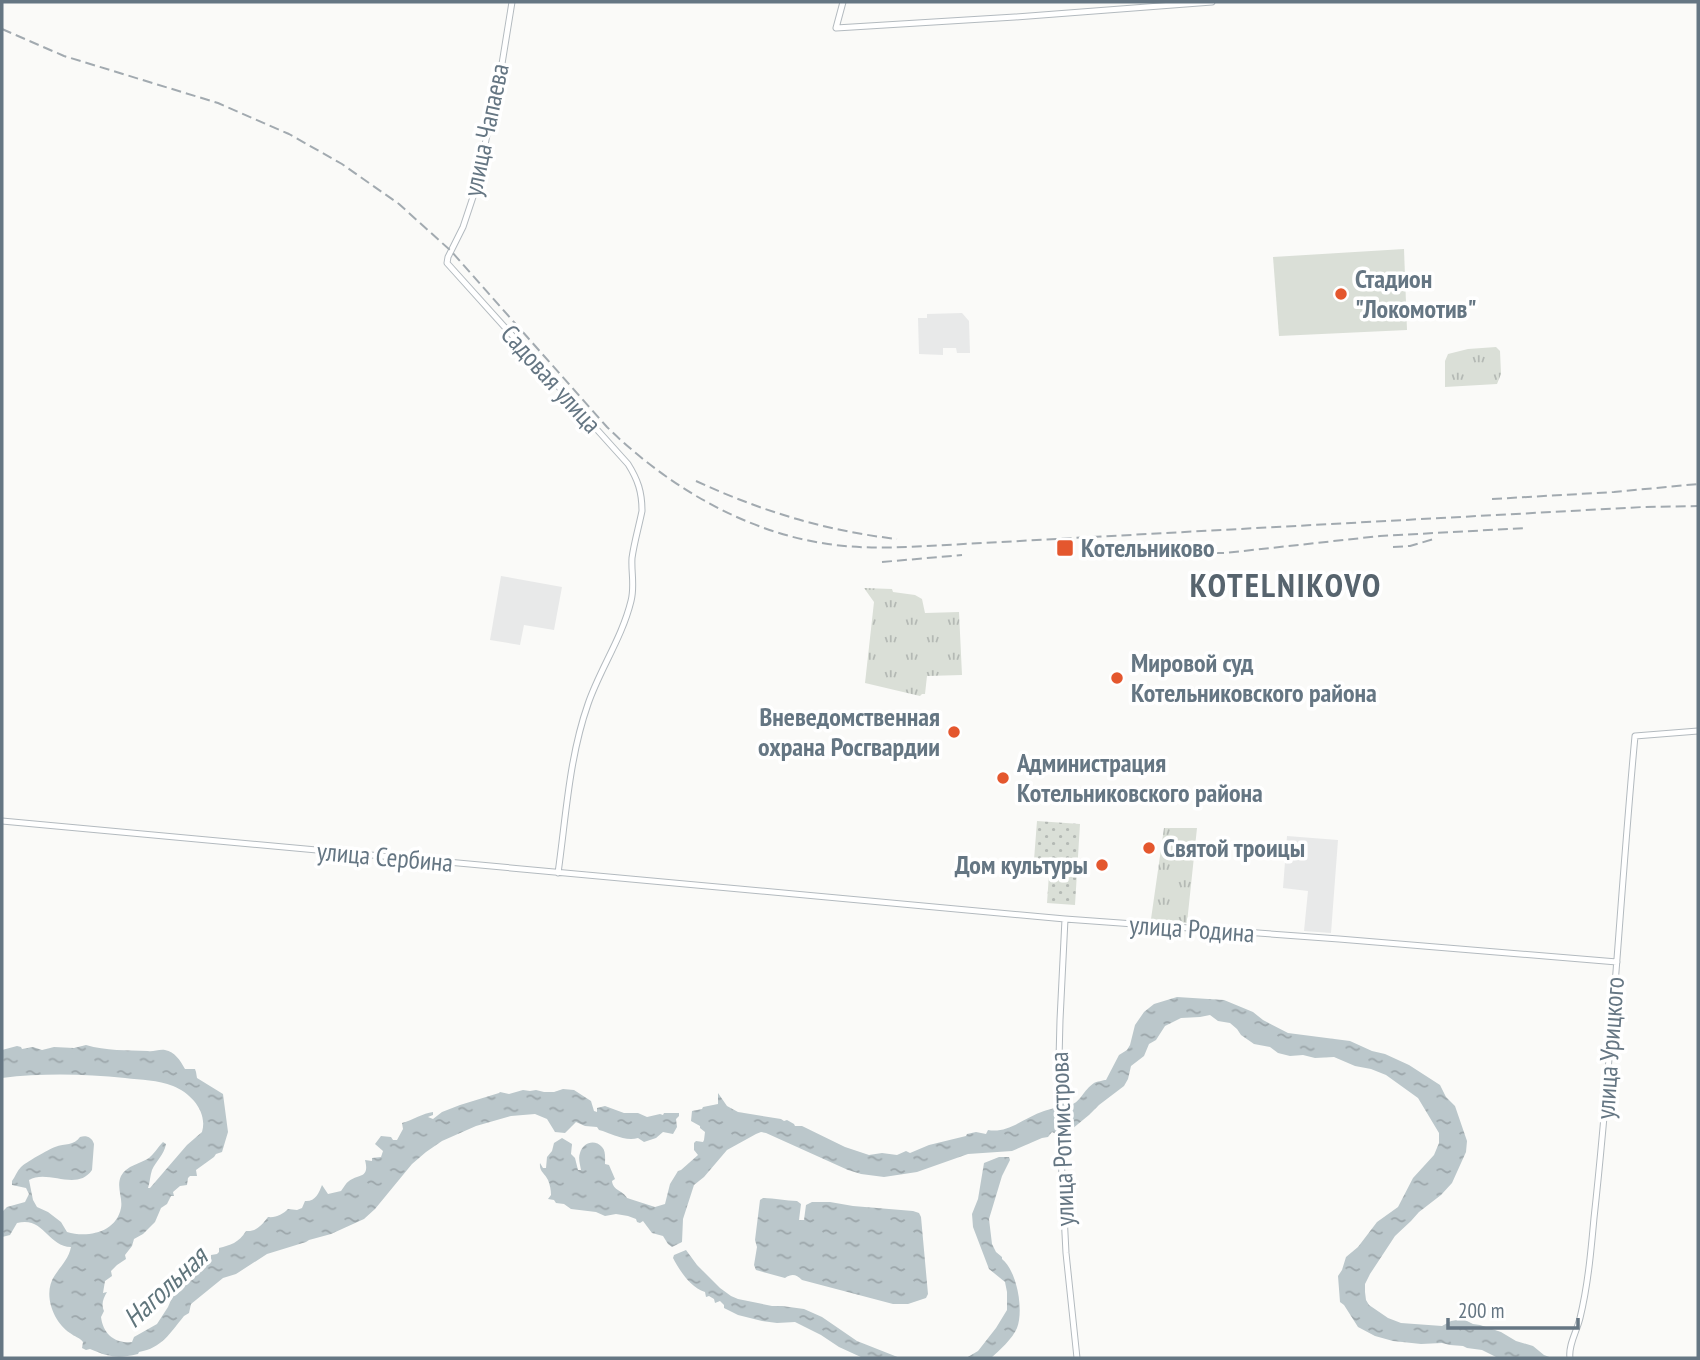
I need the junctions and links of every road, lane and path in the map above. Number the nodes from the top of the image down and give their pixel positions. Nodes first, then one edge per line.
1 (512, 2) edge
2 (843, 2) edge
3 (1212, 2) edge
4 (449, 254) joint
5 (1698, 731) edge
6 (2, 821) edge
7 (558, 873) junction
8 (767, 892) joint
9 (1065, 919) junction
10 (1616, 962) junction
11 (1077, 1358) edge
12 (1570, 1358) edge

1 - 4 street, улица Чапаева
2 - 3 street
4 - 7 street, Садовая улица
5 - 10 street, улица Урицкого
6 - 7 street, улица Сербина
7 - 8 street, улица Сербина
8 - 9 street, улица Родина
9 - 10 street, улица Родина
9 - 11 street, улица Ротмистрова
10 - 12 street, улица Урицкого

